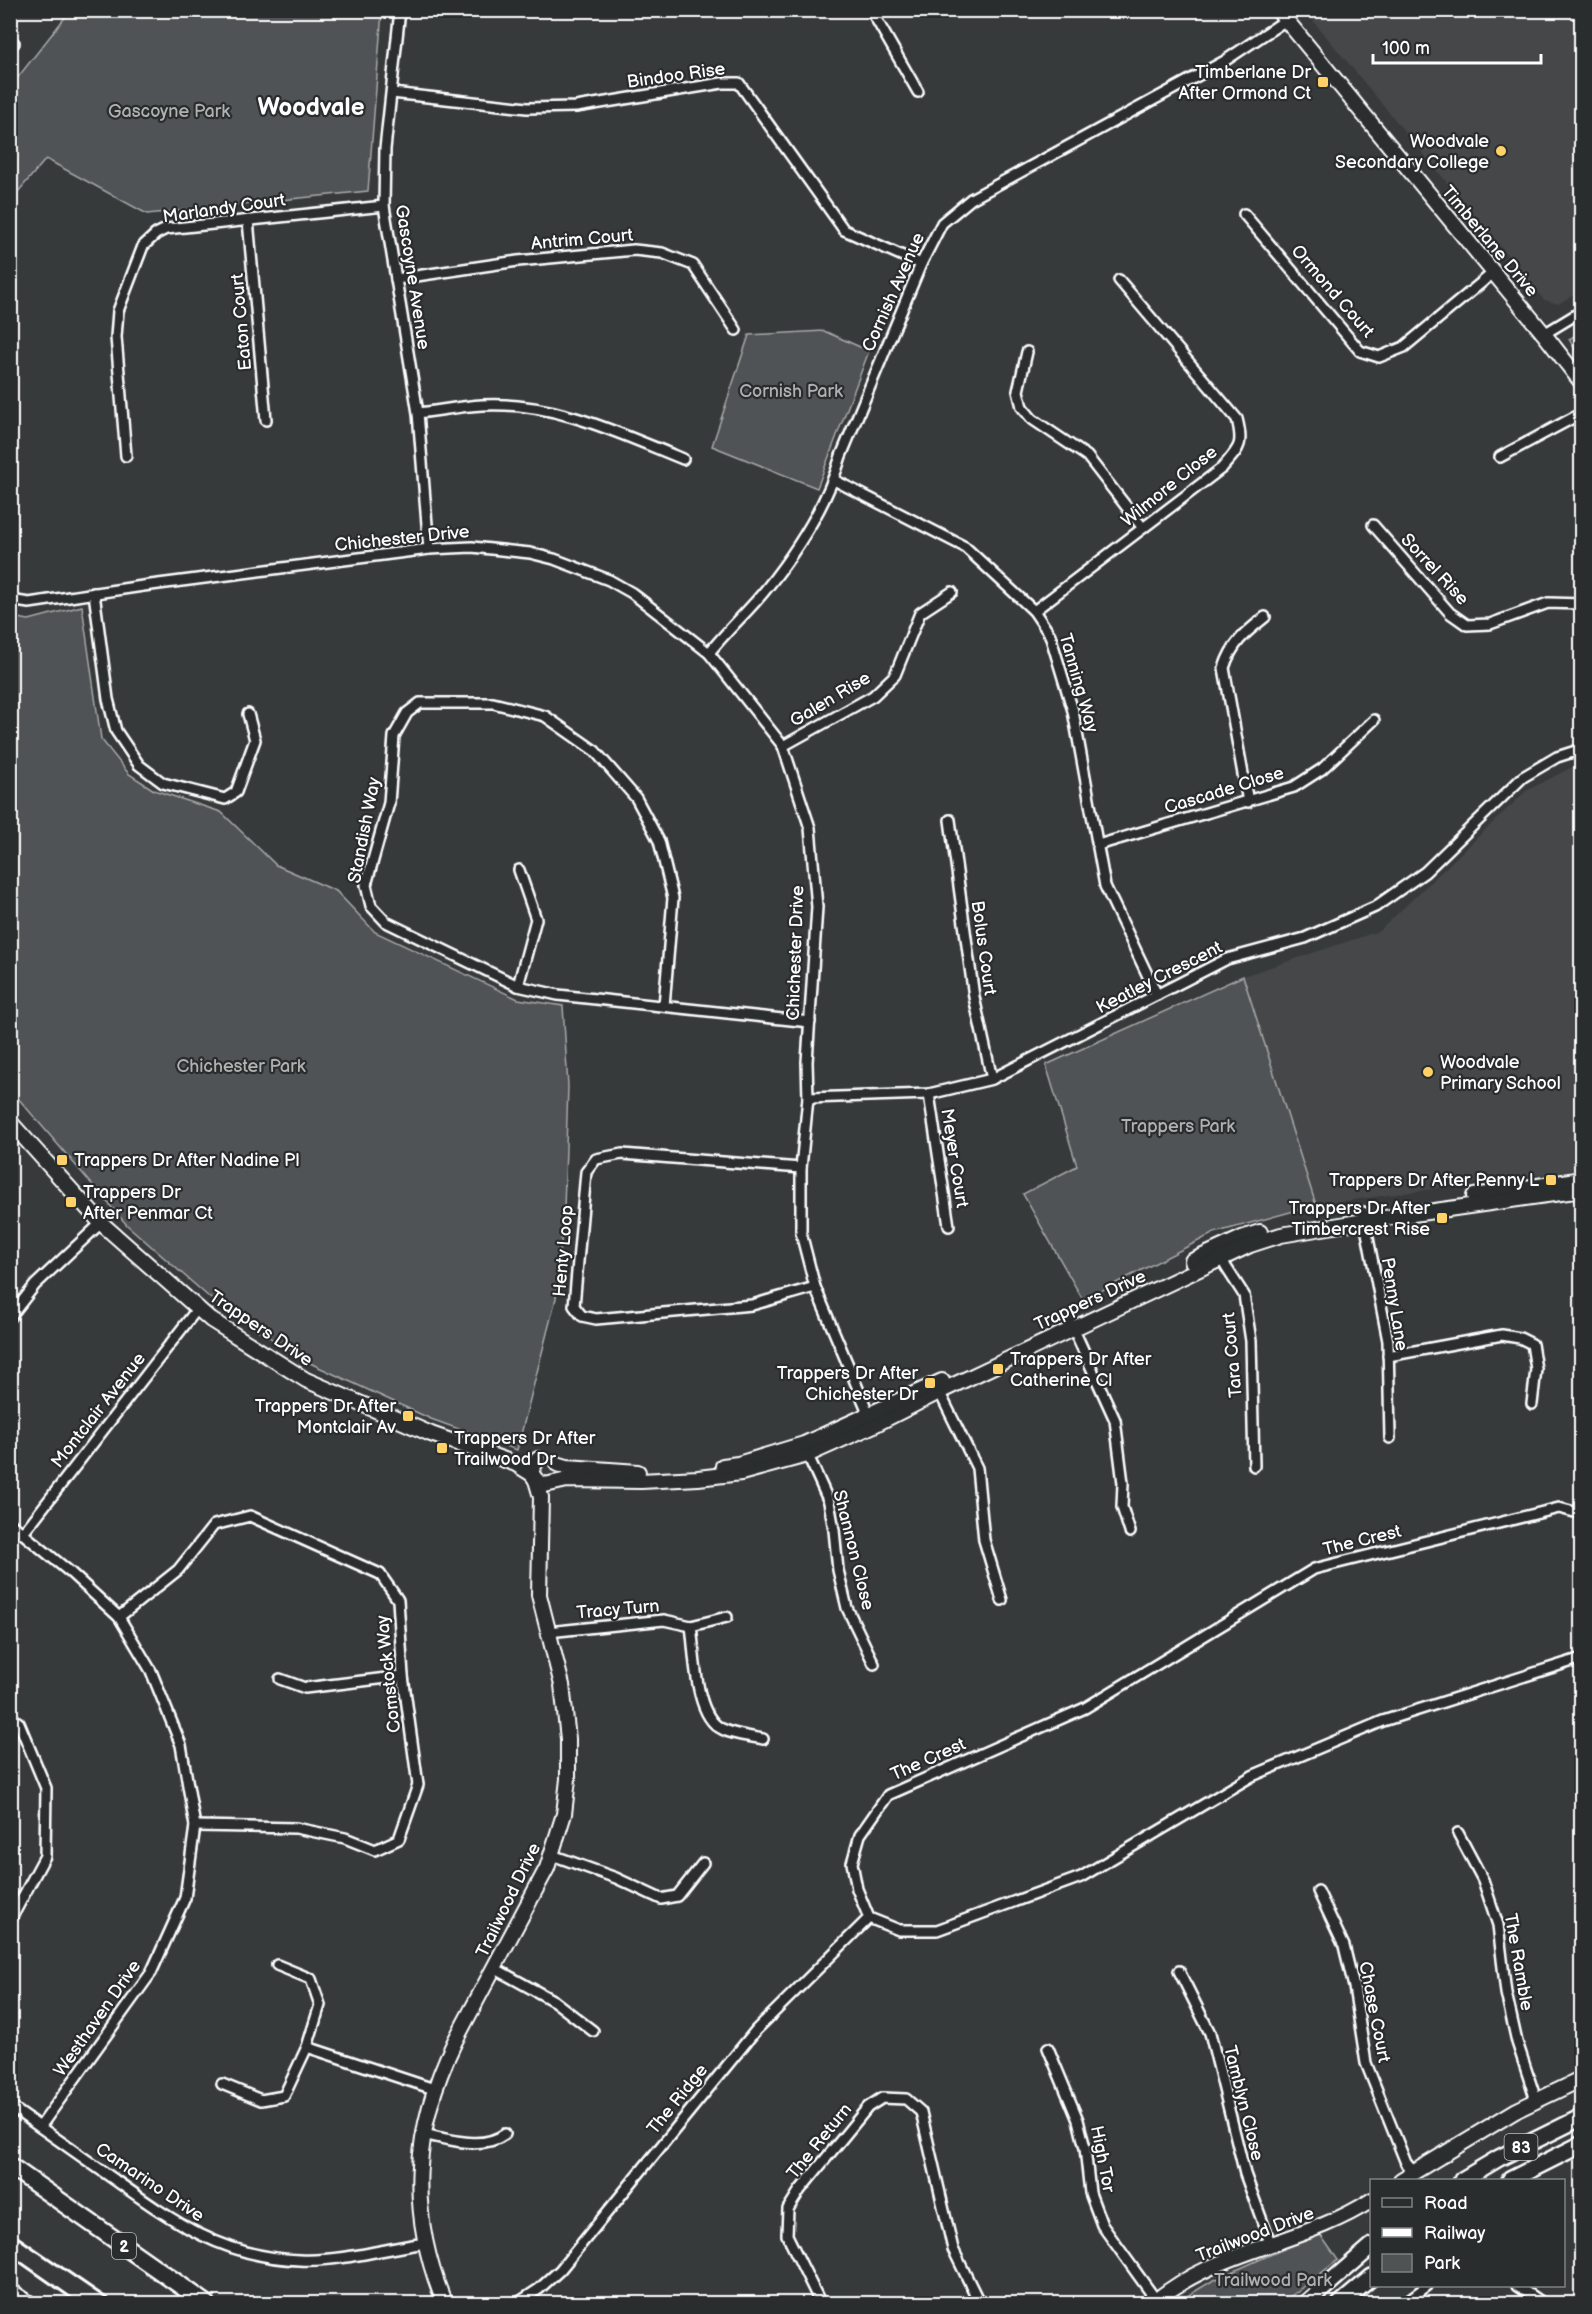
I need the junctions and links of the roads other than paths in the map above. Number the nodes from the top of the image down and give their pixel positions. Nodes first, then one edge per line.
1 (400, 10) edge
2 (872, 10) edge
3 (1282, 15) edge
4 (918, 92) dead end
5 (392, 93) junction
6 (384, 206) junction
7 (1244, 214) dead end
8 (248, 220) junction
9 (921, 264) junction
10 (1493, 273) junction
11 (396, 279) junction
12 (1119, 280) dead end
13 (1581, 311) edge
14 (736, 330) dead end
15 (1544, 334) junction
16 (1027, 352) dead end
17 (1581, 383) edge
18 (418, 413) junction
19 (1581, 413) edge
20 (266, 420) dead end
21 (126, 456) dead end
22 (1500, 457) dead end
23 (682, 459) dead end
24 (834, 480) junction
25 (1373, 525) dead end
26 (1143, 528) junction
27 (429, 549) junction
28 (952, 592) dead end
29 (94, 593) junction
30 (10, 600) edge
31 (1581, 604) edge
32 (1034, 611) junction
33 (1265, 617) dead end
34 (709, 653) junction
35 (248, 714) dead end
36 (1374, 720) dead end
37 (783, 746) junction
38 (1581, 749) edge
39 (1248, 802) junction
40 (950, 820) dead end
41 (1098, 845) junction
42 (519, 870) dead end
43 (518, 986) junction
44 (1157, 995) junction
45 (664, 1006) junction
46 (810, 1022) junction
47 (992, 1079) junction
48 (929, 1094) junction
49 (808, 1098) junction
50 (10, 1122) edge
51 (801, 1168) junction
52 (1581, 1179) edge
53 (1581, 1190) edge
54 (1364, 1216) junction
55 (101, 1223) junction
56 (949, 1226) dead end
57 (1220, 1253) junction
58 (815, 1287) junction
59 (198, 1308) junction
60 (10, 1317) edge
61 (1072, 1324) junction
62 (1388, 1356) junction
63 (937, 1388) junction
64 (1532, 1404) dead end
65 (871, 1419) junction
66 (1390, 1438) dead end
67 (806, 1450) junction
68 (538, 1459) junction
69 (516, 1464) junction
70 (557, 1464) junction
71 (1254, 1466) dead end
72 (543, 1480) junction
73 (1581, 1514) edge
74 (10, 1523) edge
75 (24, 1532) junction
76 (1130, 1532) dead end
77 (1002, 1600) dead end
78 (119, 1617) junction
79 (727, 1617) dead end
80 (691, 1626) junction
81 (548, 1632) junction
82 (1581, 1658) edge
83 (873, 1664) dead end
84 (403, 1676) junction
85 (280, 1679) dead end
86 (10, 1716) edge
87 (763, 1738) dead end
88 (195, 1826) junction
89 (1458, 1833) dead end
90 (552, 1855) junction
91 (703, 1863) dead end
92 (1318, 1891) dead end
93 (869, 1918) junction
94 (10, 1922) edge
95 (277, 1965) dead end
96 (494, 1968) junction
97 (1179, 1971) dead end
98 (593, 2031) dead end
99 (307, 2047) junction
100 (1048, 2048) dead end
101 (1581, 2079) edge
102 (222, 2084) dead end
103 (434, 2089) junction
104 (1536, 2100) junction
105 (10, 2106) edge
106 (1581, 2117) edge
107 (40, 2127) junction
108 (422, 2134) junction
109 (505, 2134) dead end
110 (1581, 2144) edge
111 (10, 2166) edge
112 (1414, 2172) junction
113 (1404, 2179) edge
114 (1465, 2179) edge
115 (1514, 2179) edge
116 (1370, 2201) edge
117 (425, 2243) junction
118 (1271, 2246) junction
119 (1370, 2247) edge
120 (1370, 2278) edge
121 (1426, 2287) edge
122 (1518, 2287) edge
123 (10, 2292) edge
124 (1154, 2302) edge
125 (28, 2304) edge
126 (207, 2304) edge
127 (445, 2304) edge
128 (516, 2304) edge
129 (821, 2304) edge
130 (980, 2304) edge
131 (1305, 2304) edge
132 (1340, 2304) edge
133 (1403, 2304) edge
134 (1543, 2304) edge

1 - 5 street, Gascoyne Avenue
2 - 4 street
3 - 9 street, Cornish Avenue
3 - 10 main road, Timberlane Drive
5 - 6 street, Gascoyne Avenue
5 - 9 street, Bindoo Rise
6 - 8 street, Marlandy Court
6 - 11 street, Gascoyne Avenue
7 - 10 street, Ormond Court
8 - 20 street, Eaton Court
8 - 21 street, Marlandy Court
9 - 24 street, Cornish Avenue
10 - 15 main road, Timberlane Drive
11 - 14 street, Antrim Court
11 - 18 street, Gascoyne Avenue
12 - 26 street, Wilmore Close
13 - 15 street
15 - 17 main road, Timberlane Drive
16 - 26 street
18 - 23 street
18 - 27 street, Gascoyne Avenue
19 - 22 street
24 - 32 street, Tanning Way
24 - 34 street, Cornish Avenue
25 - 31 street, Sorrel Rise
26 - 32 street, Wilmore Close
27 - 29 street, Chichester Drive
27 - 34 street, Chichester Drive
28 - 37 street, Galen Rise
29 - 30 street, Chichester Drive
29 - 35 street
32 - 41 street, Tanning Way
33 - 39 street
34 - 37 street, Chichester Drive
36 - 39 street, Cascade Close
37 - 46 street, Chichester Drive
38 - 44 street, Keatley Crescent
39 - 41 street, Cascade Close
40 - 47 street, Bolus Court
41 - 44 street, Tanning Way
42 - 43 street
43 - 45 street, Standish Way
43 - 45 street, Standish Way
44 - 47 street, Keatley Crescent
45 - 46 street, Standish Way
46 - 49 street, Chichester Drive
47 - 48 street, Keatley Crescent
48 - 49 street, Keatley Crescent
48 - 56 street, Meyer Court
49 - 51 street, Chichester Drive
50 - 55 main road, Trappers Drive
51 - 58 street, Chichester Drive
51 - 58 street, Henty Loop
52 - 54 main road, Trappers Drive
53 - 54 main road, Trappers Drive
54 - 57 main road, Trappers Drive
54 - 62 street, Penny Lane
55 - 59 main road, Trappers Drive
55 - 60 street
57 - 61 main road, Trappers Drive
57 - 71 street, Tara Court
58 - 65 street, Chichester Drive
59 - 69 main road, Trappers Drive
59 - 75 street, Montclair Avenue
61 - 63 main road, Trappers Drive
61 - 76 street
62 - 64 street
62 - 66 street, Penny Lane
63 - 65 main road, Trappers Drive
63 - 77 street
65 - 67 main road, Trappers Drive
67 - 70 main road, Trappers Drive
67 - 72 main road, Trappers Drive
67 - 83 street, Shannon Close
68 - 69 main road
68 - 70 main road
68 - 72 main road
69 - 72 main road, Trappers Drive
70 - 72 main road
72 - 81 main road, Trailwood Drive
73 - 93 street, The Crest
74 - 75 street, Westhaven Drive
75 - 78 street, Westhaven Drive
78 - 84 street, Comstock Way
78 - 88 street, Westhaven Drive
79 - 80 street, Tracy Turn
80 - 81 street, Tracy Turn
80 - 87 street
81 - 90 main road, Trailwood Drive
82 - 93 street
84 - 85 street
84 - 88 street, Comstock Way
86 - 94 street
88 - 107 street, Westhaven Drive
89 - 104 street, The Ramble
90 - 91 street
90 - 96 main road, Trailwood Drive
92 - 112 street, Chase Court
93 - 128 street, The Ridge
95 - 99 street
96 - 98 street
96 - 103 main road, Trailwood Drive
97 - 118 street, Tamblyn Close
99 - 102 street
99 - 103 street
100 - 124 street, High Tor
101 - 104 main road
103 - 108 main road, Trailwood Drive
104 - 112 main road
105 - 107 street, Camarino Drive
106 - 114 main road, 83
107 - 117 street, Camarino Drive
108 - 109 street
108 - 117 main road, Trailwood Drive
110 - 115 main road, 83
111 - 126 highway, 2
112 - 113 main road
116 - 118 main road, Trailwood Drive
117 - 127 main road, Trailwood Drive
118 - 124 main road, Trailwood Drive
119 - 131 main road
120 - 132 main road
121 - 133 street
122 - 134 street
123 - 125 highway
129 - 130 street, The Return

